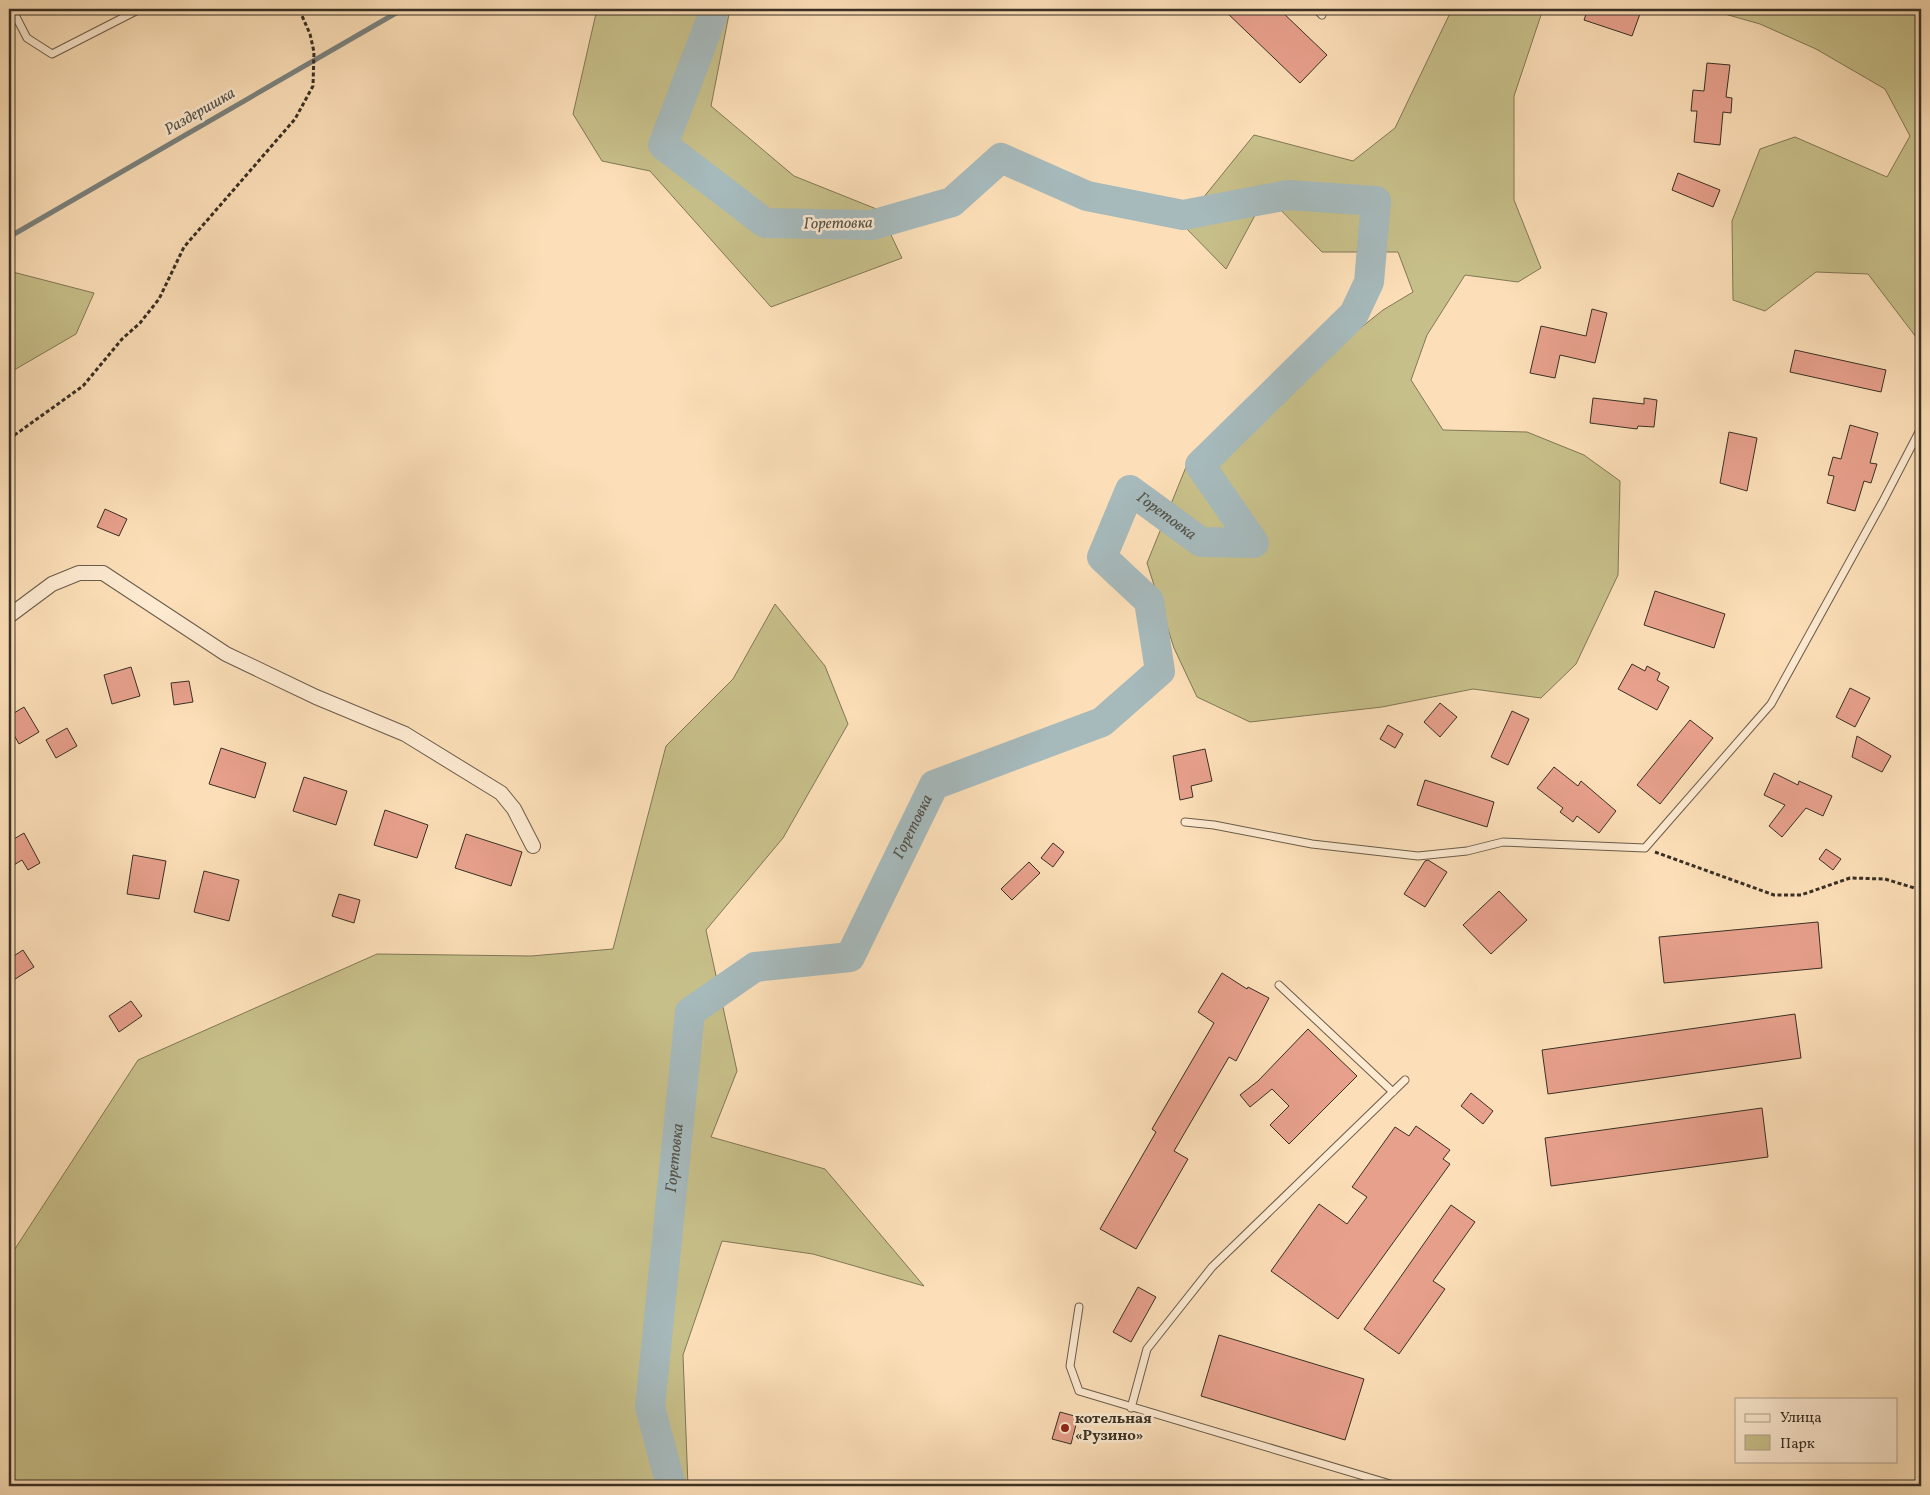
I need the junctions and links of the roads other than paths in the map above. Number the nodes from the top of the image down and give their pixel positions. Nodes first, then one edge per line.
1 (12, 9) edge
2 (140, 9) edge
3 (1316, 9) edge
4 (1322, 15) dead end
5 (1921, 428) edge
6 (9, 616) edge
7 (1185, 822) dead end
8 (533, 846) dead end
9 (1279, 985) dead end
10 (1405, 1080) dead end
11 (1393, 1092) junction
12 (1079, 1307) dead end
13 (1131, 1408) junction
14 (1397, 1486) edge

1 - 2 lane
3 - 4 lane
5 - 7 lane
6 - 8 street
9 - 11 lane
10 - 11 lane
11 - 13 lane
12 - 13 lane
13 - 14 lane

